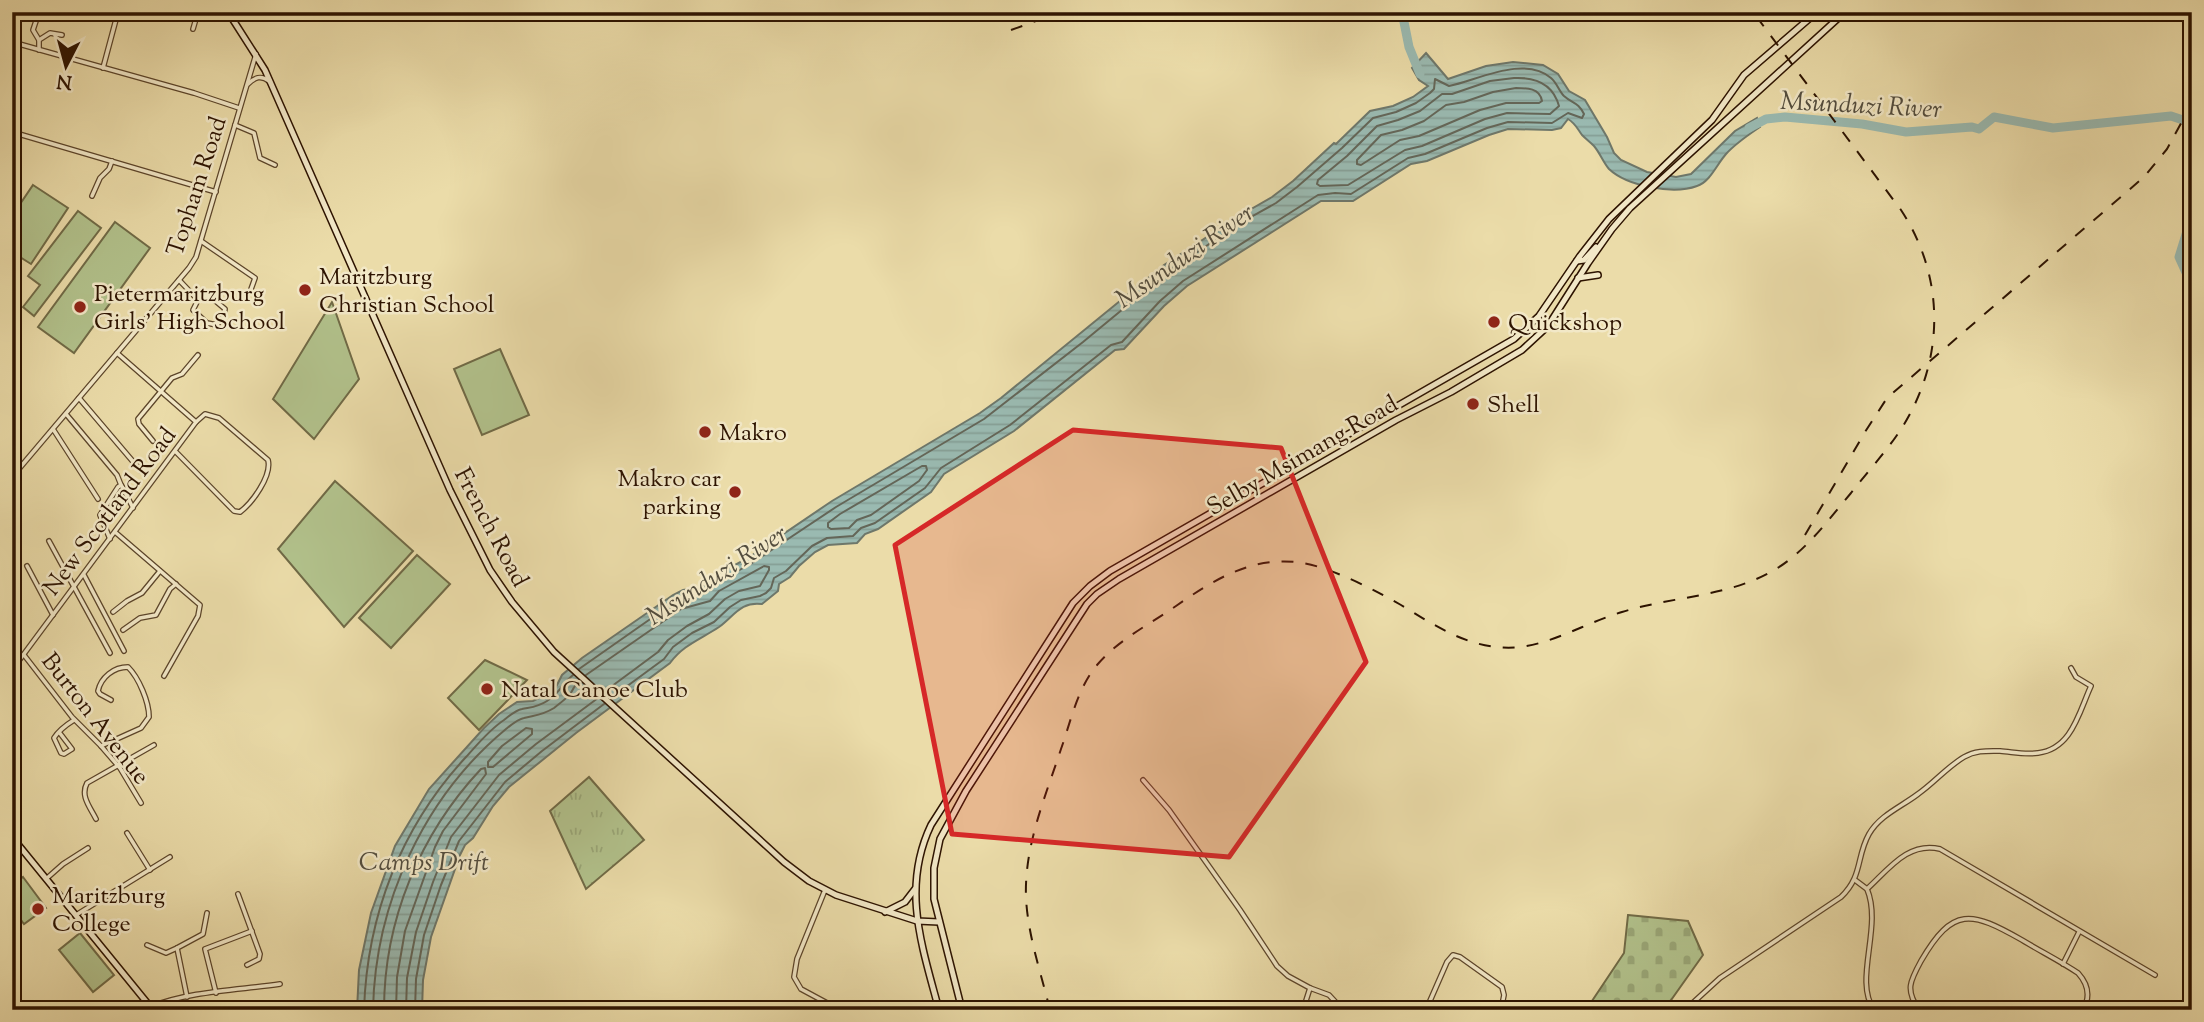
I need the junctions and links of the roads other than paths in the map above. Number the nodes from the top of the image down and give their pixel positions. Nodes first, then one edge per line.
1 (39, 12) edge
2 (118, 12) edge
3 (198, 12) edge
4 (228, 12) edge
5 (1817, 12) edge
6 (1845, 12) edge
7 (193, 29) dead end
8 (62, 35) dead end
9 (39, 40) junction
10 (12, 42) edge
11 (39, 50) junction
12 (256, 54) junction
13 (103, 68) junction
14 (270, 82) junction
15 (246, 86) junction
16 (239, 108) junction
17 (234, 125) junction
18 (12, 132) edge
19 (112, 161) junction
20 (275, 165) dead end
21 (1666, 169) junction
22 (216, 192) junction
23 (92, 196) dead end
24 (201, 241) junction
25 (1601, 243) junction
26 (1577, 261) junction
27 (1598, 275) dead end
28 (1578, 278) junction
29 (179, 281) junction
30 (250, 292) dead end
31 (198, 300) junction
32 (117, 353) junction
33 (198, 355) dead end
34 (161, 392) junction
35 (79, 397) junction
36 (66, 414) junction
37 (196, 422) junction
38 (53, 429) junction
39 (153, 441) dead end
40 (175, 452) junction
41 (141, 471) dead end
42 (12, 477) edge
43 (121, 485) junction
44 (98, 499) dead end
45 (133, 508) junction
46 (115, 532) junction
47 (110, 539) junction
48 (49, 541) dead end
49 (27, 566) dead end
50 (160, 571) junction
51 (84, 575) junction
52 (176, 584) junction
53 (73, 588) junction
54 (113, 612) dead end
55 (53, 615) junction
56 (123, 630) dead end
57 (124, 651) dead end
58 (110, 653) dead end
59 (24, 655) junction
60 (2071, 668) dead end
61 (12, 670) edge
62 (164, 676) dead end
63 (111, 700) dead end
64 (75, 720) junction
65 (59, 732) junction
66 (154, 745) dead end
67 (101, 746) junction
68 (117, 765) junction
69 (1143, 780) dead end
70 (141, 803) dead end
71 (96, 819) dead end
72 (127, 833) dead end
73 (12, 837) edge
74 (88, 848) dead end
75 (170, 857) dead end
76 (150, 870) junction
77 (46, 879) junction
78 (1855, 880) junction
79 (915, 889) junction
80 (1867, 889) junction
81 (825, 890) junction
82 (238, 894) dead end
83 (885, 912) junction
84 (207, 913) dead end
85 (76, 915) junction
86 (917, 921) junction
87 (939, 922) junction
88 (252, 931) junction
89 (2079, 932) junction
90 (147, 945) dead end
91 (177, 948) junction
92 (2063, 964) junction
93 (247, 965) dead end
94 (2155, 975) dead end
95 (280, 984) dead end
96 (1310, 988) junction
97 (216, 993) junction
98 (187, 997) junction
99 (1697, 999) junction
100 (152, 1008) edge
101 (840, 1010) edge
102 (939, 1010) edge
103 (962, 1010) edge
104 (1303, 1010) edge
105 (1343, 1010) edge
106 (1426, 1010) edge
107 (1501, 1010) edge
108 (1685, 1010) edge
109 (1691, 1010) edge
110 (1874, 1010) edge
111 (1919, 1010) edge
112 (1934, 1010) edge
113 (1977, 1010) edge
114 (2083, 1010) edge

1 - 9 street
2 - 13 street
3 - 7 street
4 - 12 main road, French Road
5 - 21 main road, Selby Msimang Road
6 - 21 main road, Selby Msimang Road
8 - 9 street
9 - 11 street
10 - 11 street
11 - 13 street
12 - 14 main road, French Road
12 - 15 street, Topham Road
13 - 16 street
14 - 15 street
14 - 81 main road, French Road
15 - 16 street, Topham Road
16 - 17 street, Topham Road
17 - 20 street
17 - 22 street, Topham Road
18 - 19 street
19 - 22 street
19 - 23 street
21 - 25 main road, Selby Msimang Road
21 - 26 main road, Selby Msimang Road
22 - 24 street, Topham Road
24 - 29 street, Topham Road
24 - 30 street
25 - 26 main road
25 - 28 main road, Selby Msimang Road
26 - 79 main road, Selby Msimang Road
27 - 28 main road
28 - 87 main road, Selby Msimang Road
29 - 31 street
29 - 32 street, Topham Road
31 - 31 street
32 - 34 street, New Scotland Road
32 - 35 street, Topham Road
33 - 34 street
34 - 37 street, New Scotland Road
34 - 39 street
35 - 36 street, Topham Road
35 - 41 street
36 - 38 street, Topham Road
36 - 43 street
37 - 40 street, New Scotland Road
37 - 40 street
38 - 42 street, Topham Road
38 - 44 street
40 - 45 street, New Scotland Road
43 - 45 street
43 - 47 street
45 - 46 street, New Scotland Road
46 - 47 street, New Scotland Road
46 - 50 street
47 - 51 street, New Scotland Road
48 - 53 street
49 - 55 street
50 - 52 street
50 - 54 street
51 - 53 street, New Scotland Road
51 - 57 street
52 - 56 street
52 - 62 street
53 - 55 street, New Scotland Road
53 - 58 street
55 - 59 street, New Scotland Road
59 - 61 street, New Scotland Road
59 - 64 street, Burton Avenue
60 - 78 street
63 - 67 street
64 - 65 street
64 - 67 street, Burton Avenue
65 - 65 street
66 - 68 street
67 - 68 street, Burton Avenue
68 - 70 street, Burton Avenue
68 - 71 street
69 - 96 street
72 - 76 street
73 - 77 main road
74 - 77 street
75 - 76 street
76 - 85 street
77 - 85 main road
78 - 80 street
78 - 99 street
79 - 83 main road
79 - 86 main road, Selby Msimang Road
80 - 89 street
80 - 110 street
81 - 83 main road, French Road
81 - 101 street
82 - 88 street
83 - 86 main road, French Road
84 - 91 street
85 - 100 main road
86 - 87 main road, French Road
86 - 102 main road, Selby Msimang Road
87 - 103 main road, Selby Msimang Road
88 - 93 street
88 - 97 street
89 - 92 street
89 - 94 street
90 - 91 street
91 - 98 street
92 - 111 street
92 - 114 street
95 - 97 street
96 - 104 street
96 - 105 street
97 - 98 street
98 - 100 street
99 - 108 street
99 - 109 street
106 - 107 street
112 - 113 street

